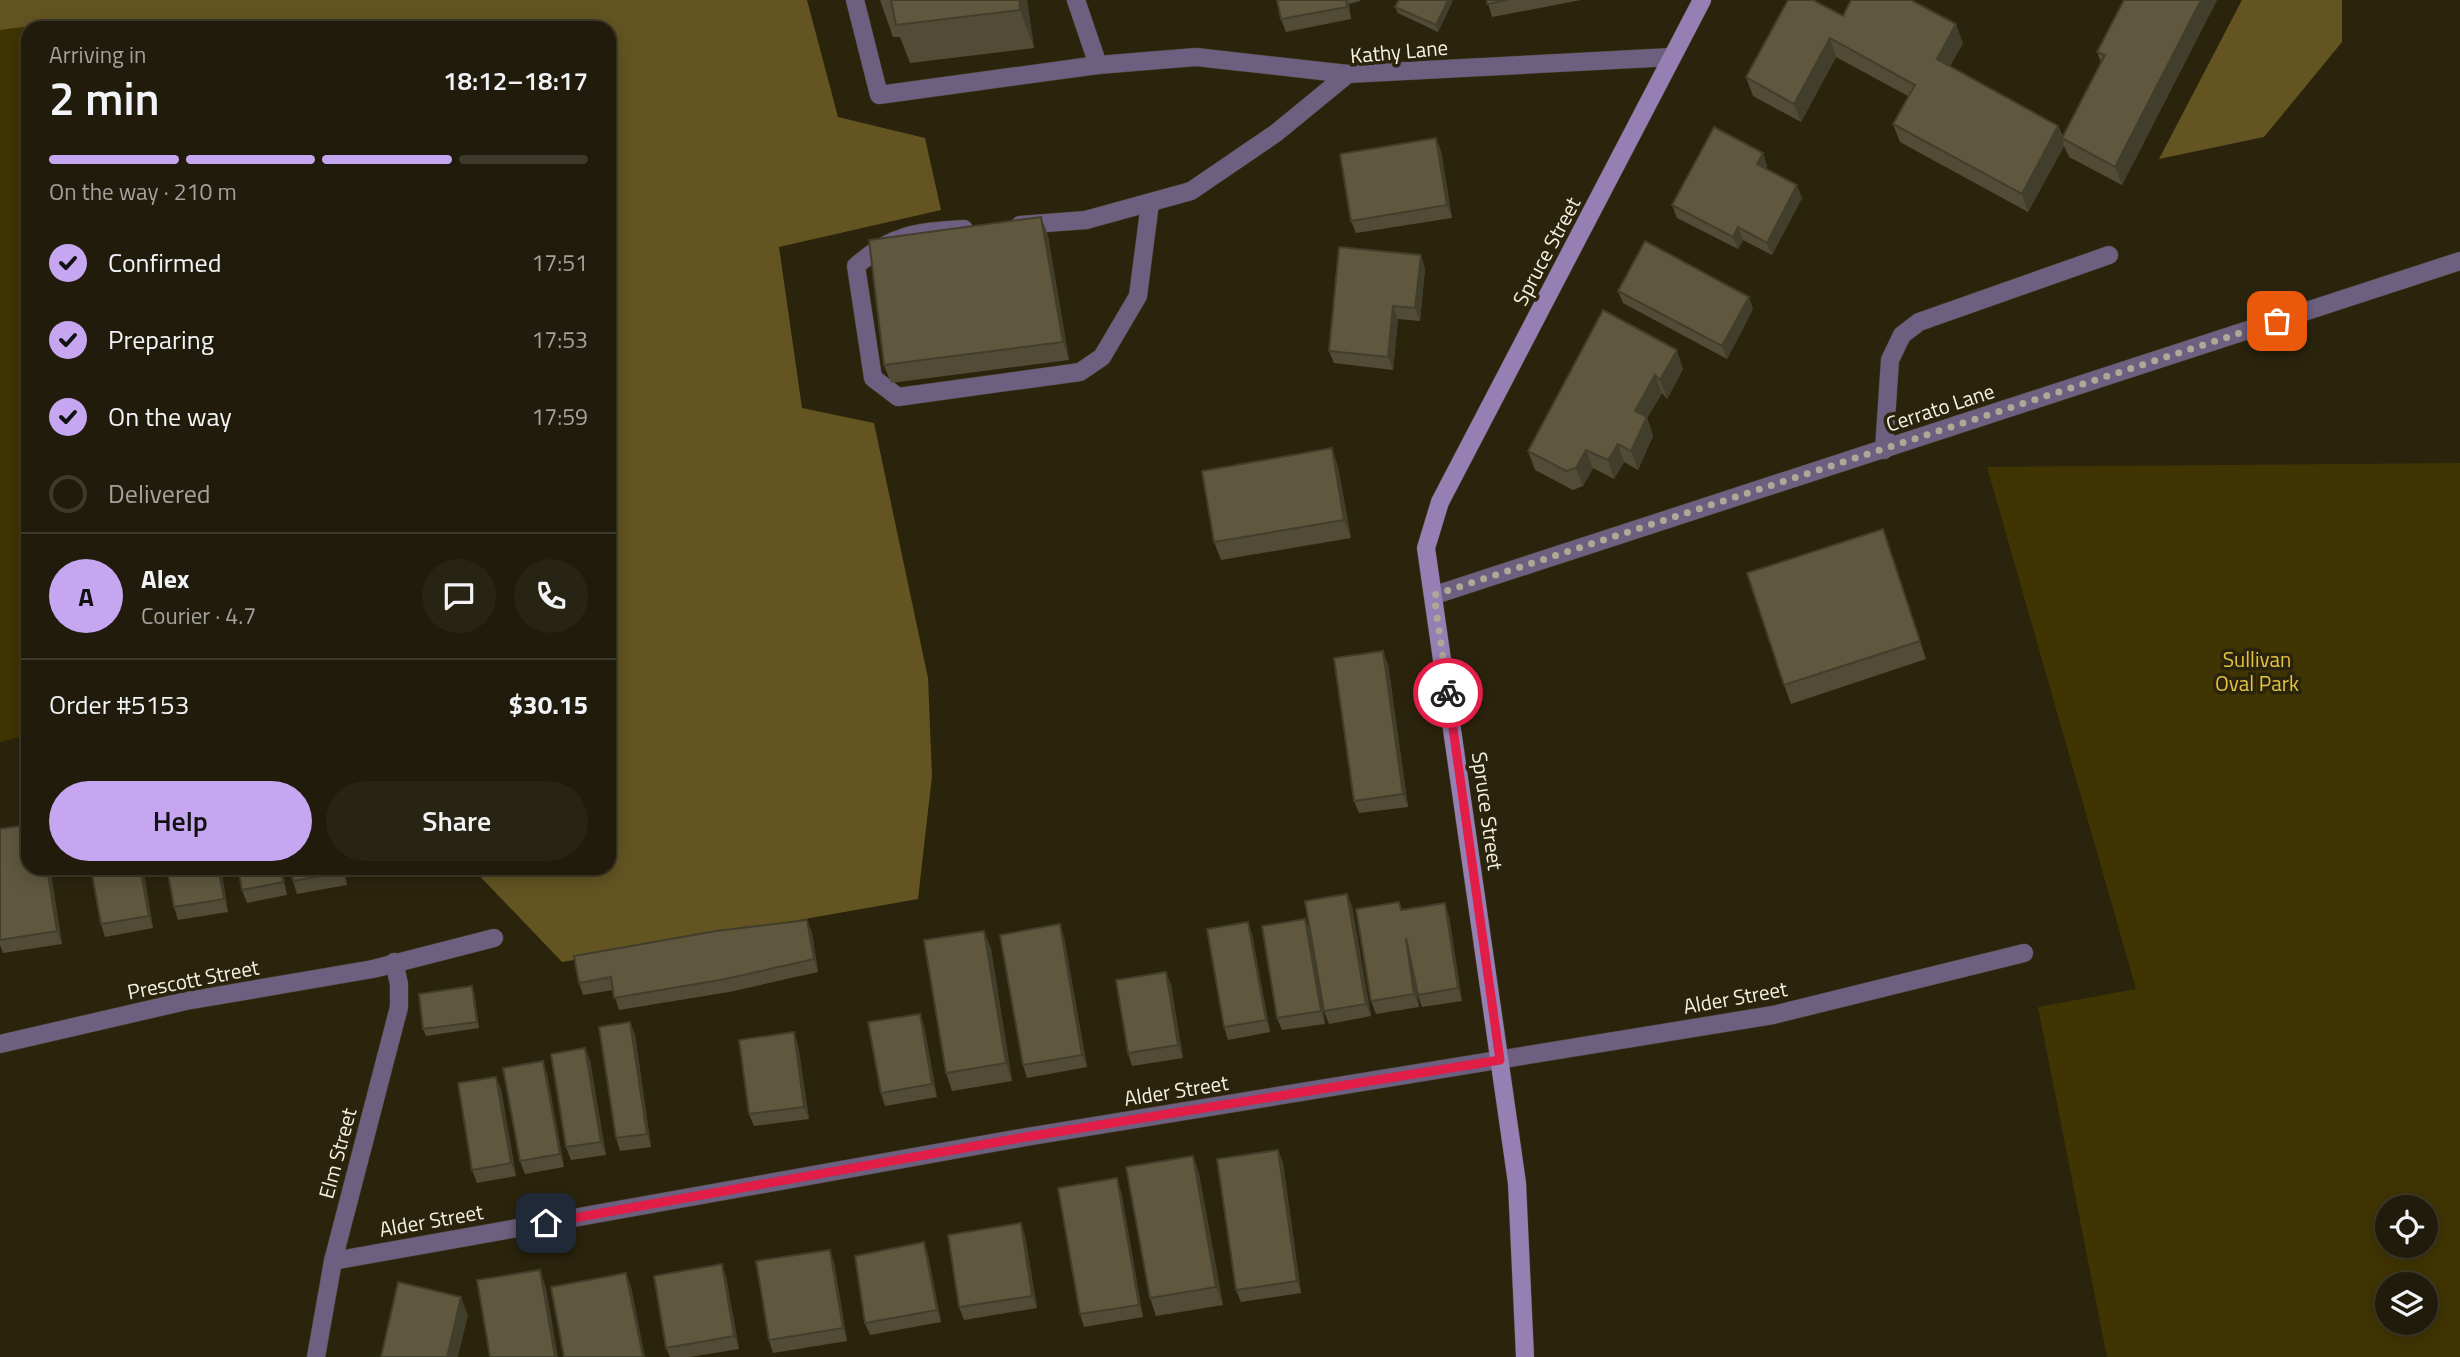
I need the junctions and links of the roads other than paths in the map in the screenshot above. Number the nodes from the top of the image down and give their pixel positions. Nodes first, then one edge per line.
1 (855, 0) edge
2 (1076, 0) edge
3 (1702, 0) edge
4 (1672, 57) junction
5 (1098, 65) junction
6 (1348, 75) junction
7 (1150, 202) junction
8 (2109, 255) dead end
9 (2460, 261) edge
10 (1884, 450) junction
11 (1434, 595) junction
12 (494, 938) dead end
13 (2024, 953) dead end
14 (394, 962) junction
15 (0, 1044) edge
16 (1500, 1060) junction
17 (333, 1261) junction
18 (316, 1357) edge
19 (1525, 1357) edge

1 - 5 street
2 - 5 street
3 - 4 street, Spruce Street
4 - 6 street, Kathy Lane
4 - 11 street, Spruce Street
5 - 6 street
6 - 7 street, Kathy Lane
7 - 7 street, Kathy Lane
8 - 10 street
9 - 10 street, Cerrato Lane
10 - 11 street, Cerrato Lane
11 - 16 street, Spruce Street
12 - 14 street, Prescott Street
13 - 16 street, Alder Street
14 - 15 street, Prescott Street
14 - 17 street, Elm Street
16 - 17 street, Alder Street
16 - 19 street, Spruce Street
17 - 18 street, Elm Street

